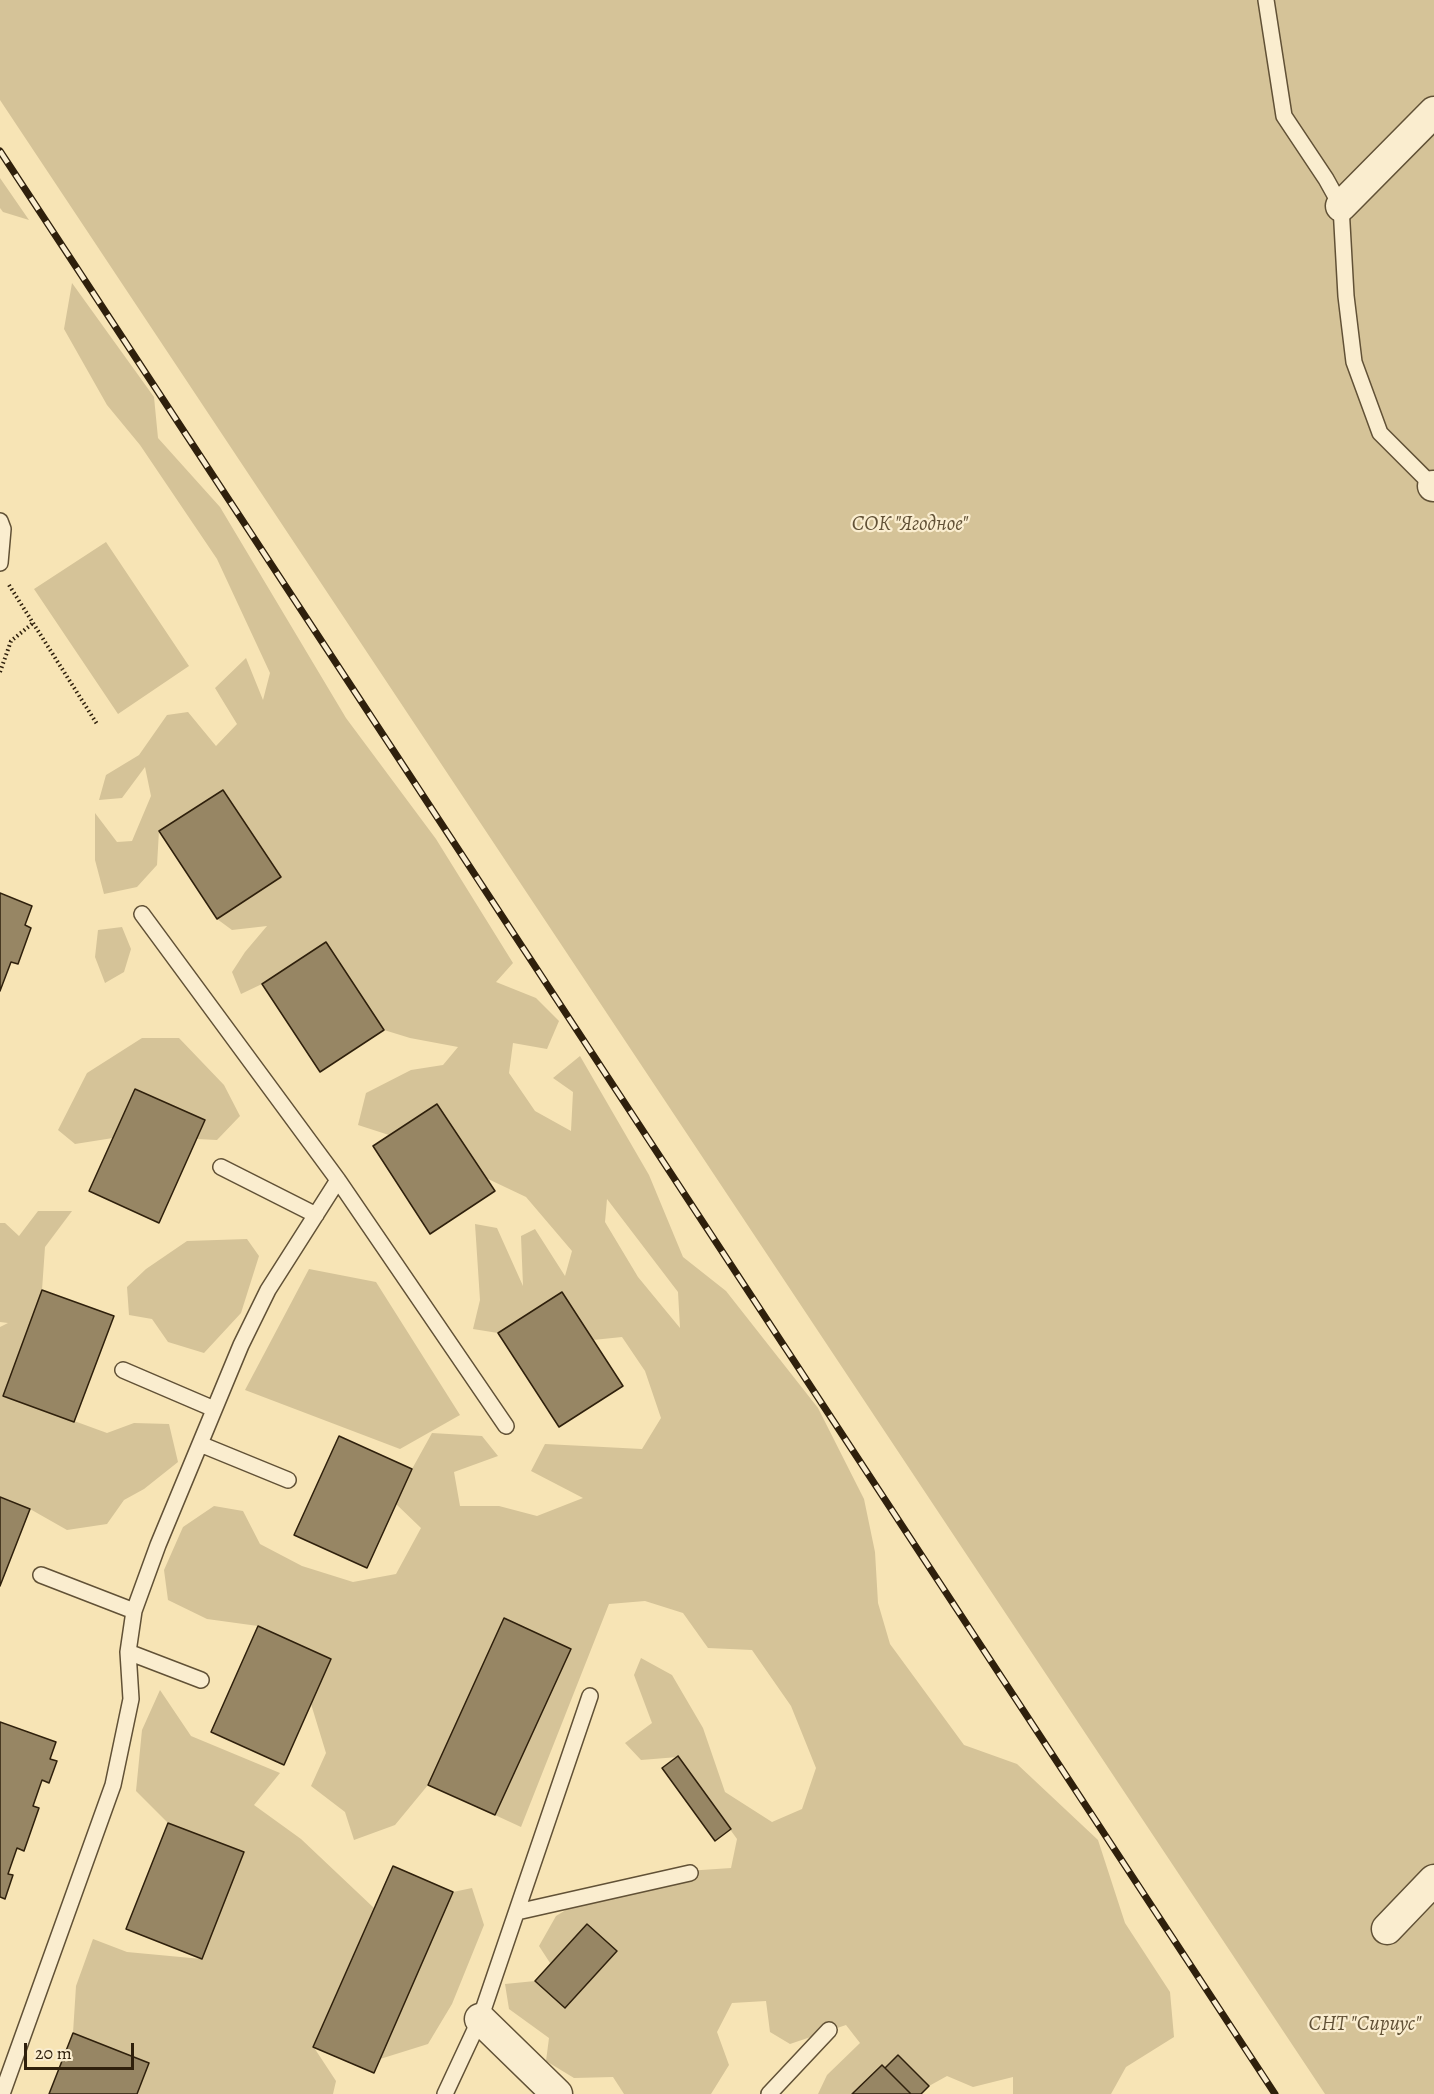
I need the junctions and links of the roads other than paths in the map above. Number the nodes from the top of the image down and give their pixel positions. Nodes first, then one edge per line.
1 (1266, 0) edge
2 (1434, 112) edge
3 (1341, 206) junction
4 (1434, 486) edge
5 (0, 522) edge
6 (0, 563) edge
7 (142, 914) dead end
8 (221, 1167) dead end
9 (338, 1180) junction
10 (316, 1215) junction
11 (123, 1370) dead end
12 (214, 1409) junction
13 (506, 1426) dead end
14 (200, 1444) junction
15 (288, 1480) dead end
16 (41, 1575) dead end
17 (134, 1611) junction
18 (128, 1652) junction
19 (201, 1680) dead end
20 (590, 1696) dead end
21 (690, 1873) dead end
22 (1434, 1880) edge
23 (517, 1912) junction
24 (1387, 1929) dead end
25 (480, 2019) junction
26 (829, 2030) dead end
27 (2, 2094) edge
28 (445, 2094) edge
29 (557, 2094) edge
30 (769, 2094) edge

1 - 3 lane
2 - 3 street
3 - 4 lane
5 - 6 lane
7 - 9 lane
8 - 10 lane
9 - 10 lane
9 - 13 lane
10 - 12 lane
11 - 12 lane
12 - 14 lane
14 - 15 lane
14 - 17 lane
16 - 17 lane
17 - 18 lane
18 - 19 lane
18 - 27 lane
20 - 23 lane
21 - 23 lane
22 - 24 street
23 - 25 lane
25 - 28 lane
25 - 29 street
26 - 30 lane

